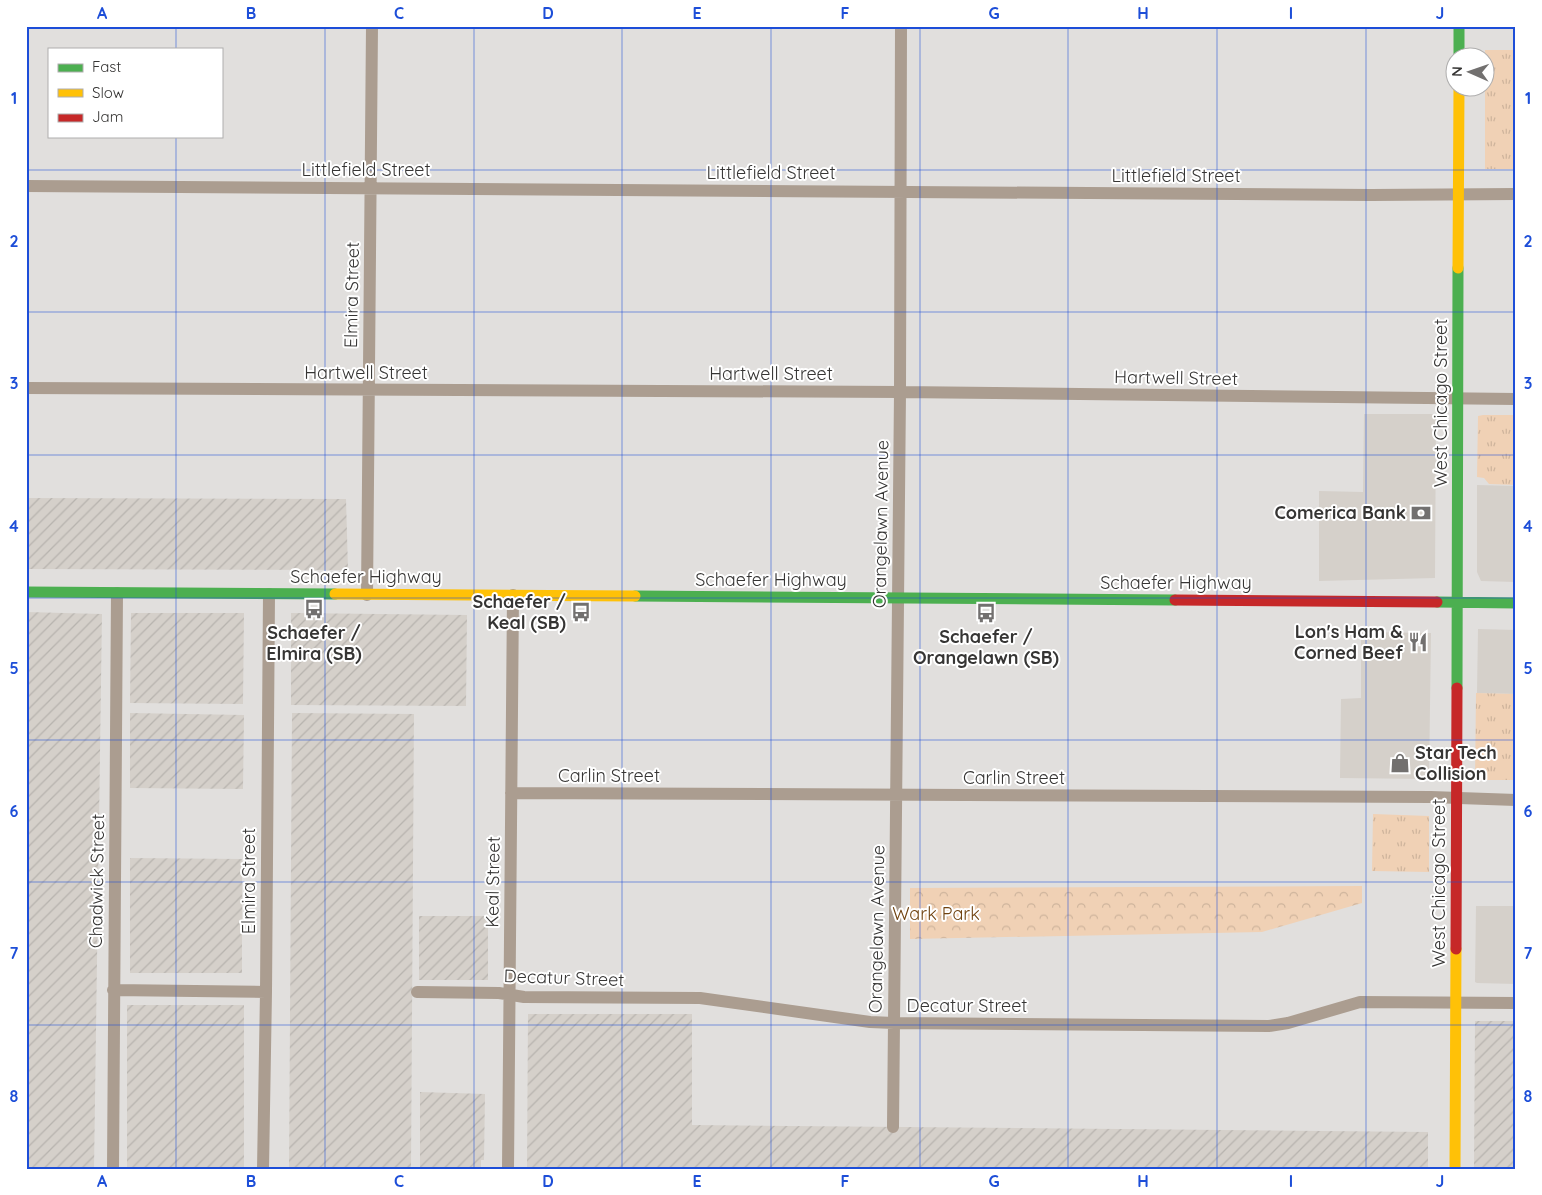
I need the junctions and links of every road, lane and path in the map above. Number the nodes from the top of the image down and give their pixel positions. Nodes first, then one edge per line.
1 (372, 26) edge
2 (902, 26) edge
3 (1460, 26) edge
4 (1459, 48) edge
5 (1459, 98) edge
6 (26, 186) edge
7 (371, 188) junction
8 (901, 192) junction
9 (1458, 194) junction
10 (1516, 194) edge
11 (26, 388) edge
12 (369, 390) junction
13 (900, 392) junction
14 (1458, 398) junction
15 (1516, 399) edge
16 (26, 592) edge
17 (117, 593) junction
18 (268, 594) junction
19 (367, 594) junction
20 (513, 596) junction
21 (897, 598) junction
22 (1458, 603) junction
23 (1516, 603) edge
24 (511, 793) junction
25 (896, 795) junction
26 (1457, 798) junction
27 (1516, 800) edge
28 (113, 990) junction
29 (266, 992) junction
30 (417, 992) dead end
31 (509, 995) junction
32 (1456, 1003) junction
33 (1516, 1004) edge
34 (894, 1023) junction
35 (893, 1127) dead end
36 (113, 1169) edge
37 (263, 1169) edge
38 (508, 1169) edge
39 (1455, 1169) edge

1 - 7 street, Elmira Street
2 - 8 street, Orangelawn Avenue
3 - 4 main road
5 - 9 main road, West Chicago Street
6 - 7 street, Littlefield Street
7 - 8 street, Littlefield Street
7 - 12 street, Elmira Street
8 - 9 street, Littlefield Street
8 - 13 street, Orangelawn Avenue
9 - 10 street, Littlefield Street
9 - 14 main road, West Chicago Street
11 - 12 street, Hartwell Street
12 - 13 street, Hartwell Street
12 - 19 street, Elmira Street
13 - 14 street, Hartwell Street
13 - 21 street, Orangelawn Avenue
14 - 15 street, Hartwell Street
14 - 22 main road, West Chicago Street
16 - 17 main road, Schaefer Highway
17 - 18 main road, Schaefer Highway
17 - 28 street, Chadwick Street
18 - 19 main road, Schaefer Highway
18 - 29 street, Elmira Street
19 - 20 main road, Schaefer Highway
20 - 21 main road, Schaefer Highway
20 - 24 street, Keal Street
21 - 22 main road, Schaefer Highway
21 - 25 street, Orangelawn Avenue
22 - 23 main road, Schaefer Highway
22 - 26 main road, West Chicago Street
24 - 25 street, Carlin Street
24 - 31 street, Keal Street
25 - 26 street, Carlin Street
25 - 34 street, Orangelawn Avenue
26 - 27 street, Carlin Street
26 - 32 main road, West Chicago Street
28 - 29 street
28 - 36 street, Chadwick Street
29 - 37 street, Elmira Street
30 - 31 street, Decatur Street
31 - 34 street, Decatur Street
31 - 38 street, Keal Street
32 - 33 street, Decatur Street
32 - 34 street, Decatur Street
32 - 39 main road, West Chicago Street
34 - 35 street, Orangelawn Avenue

